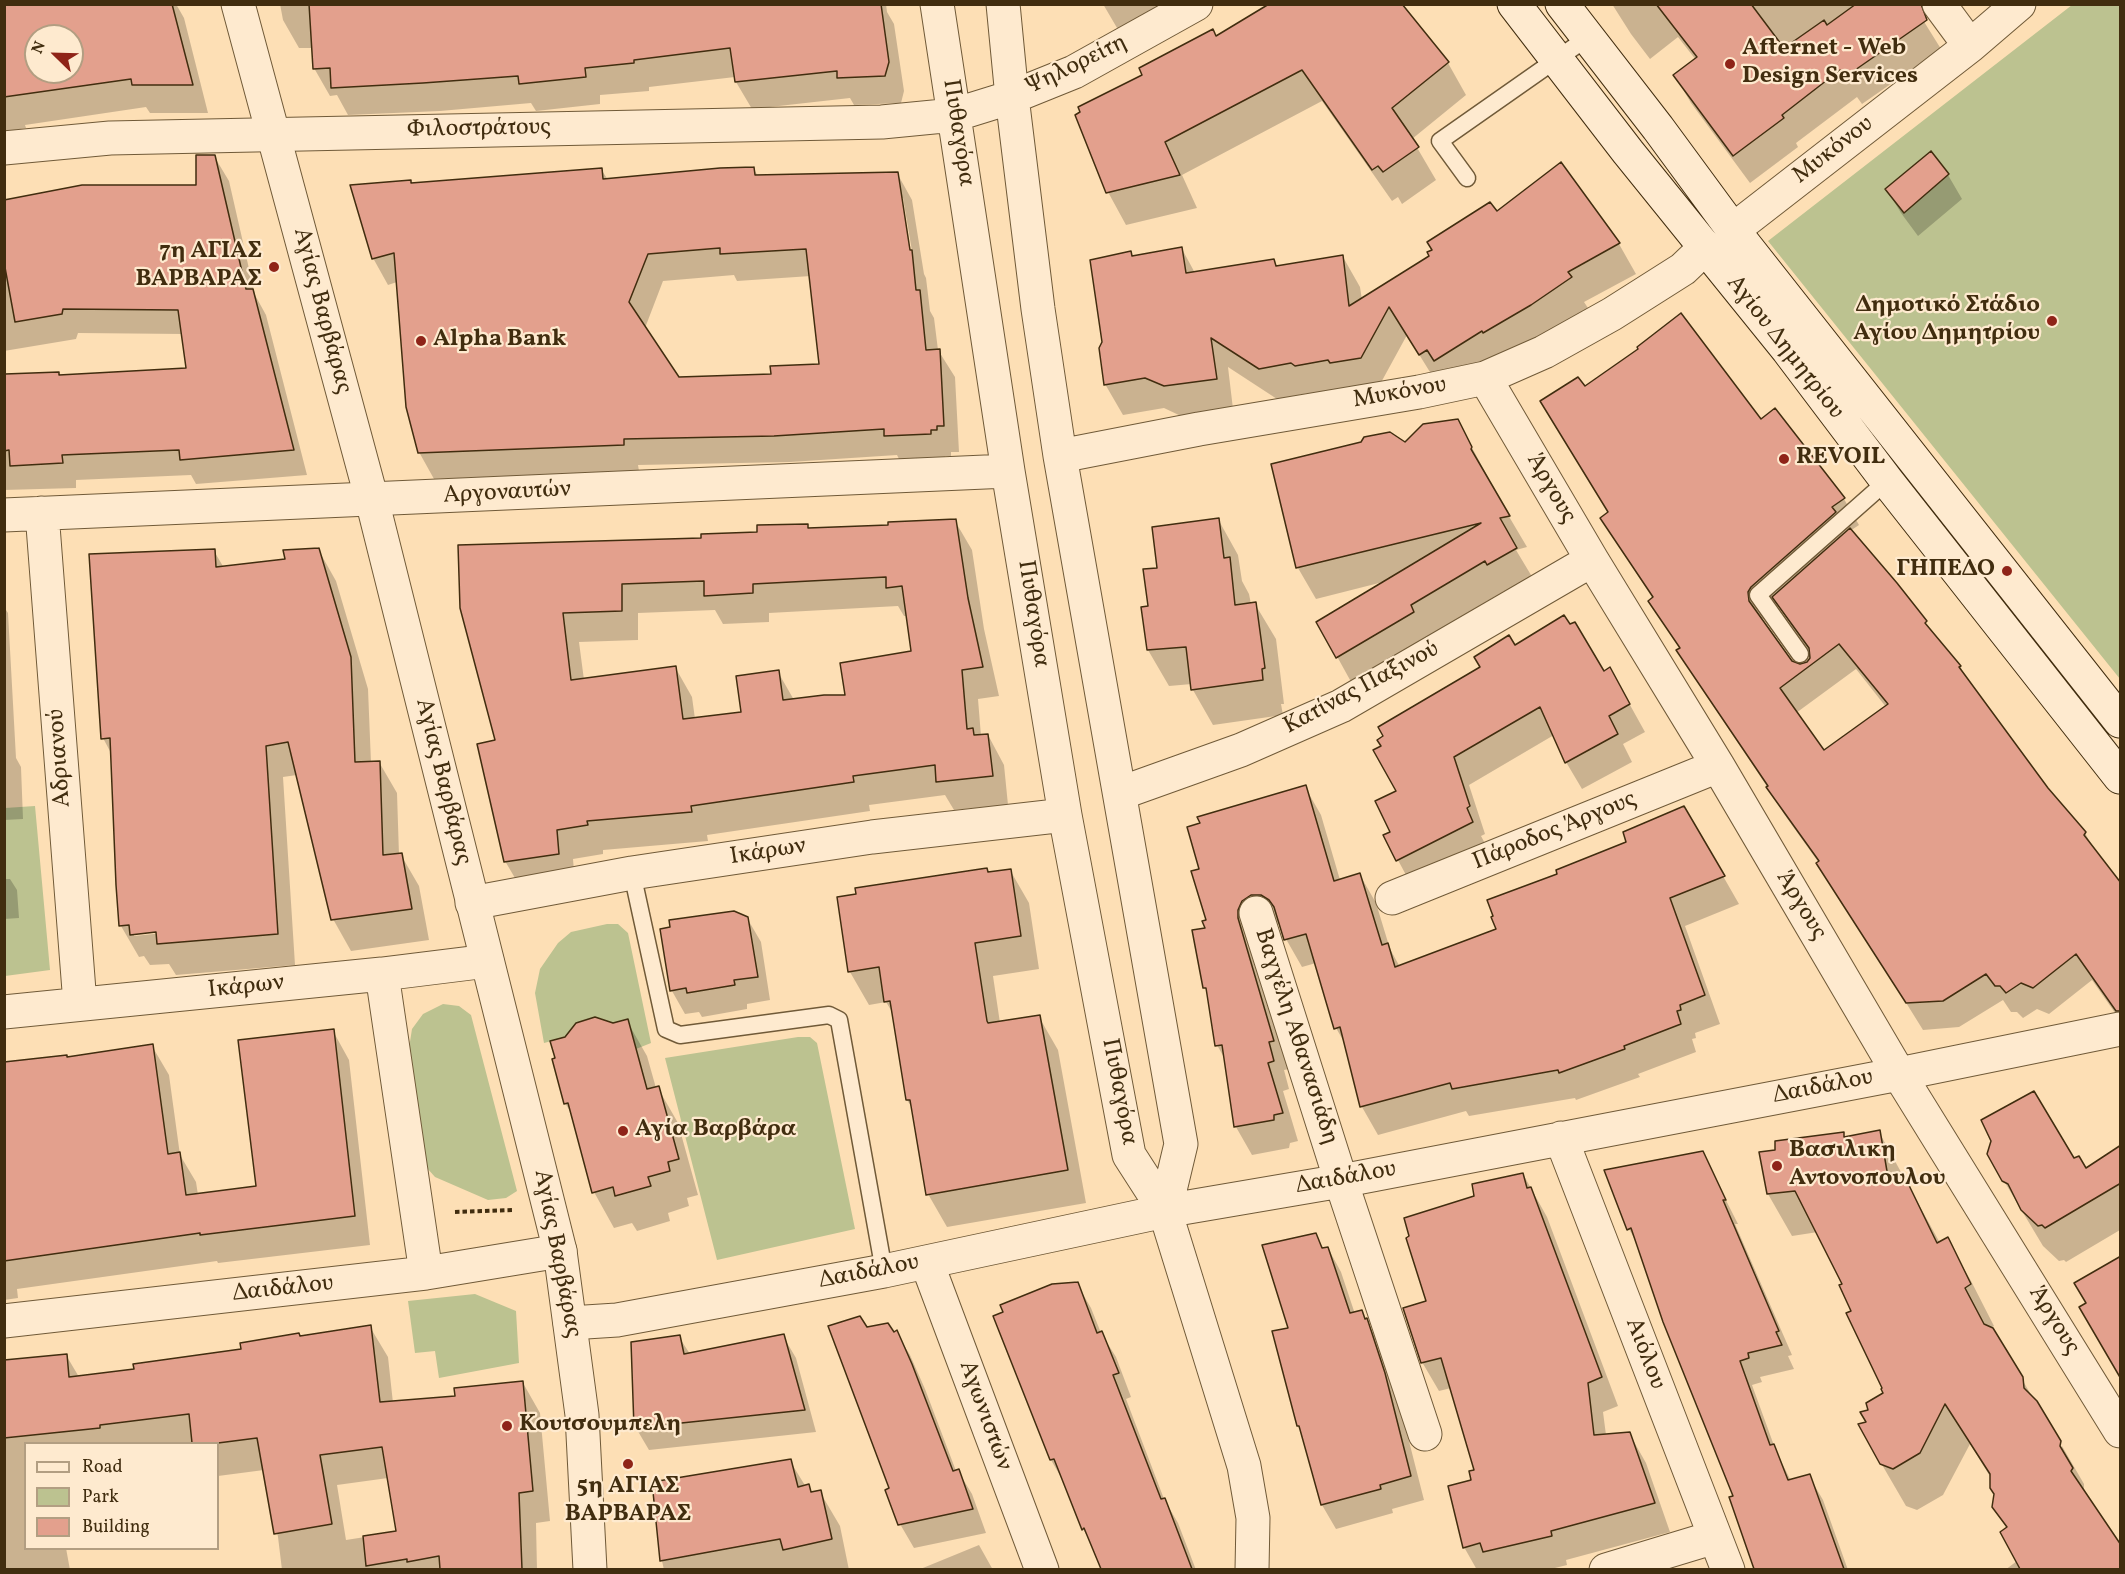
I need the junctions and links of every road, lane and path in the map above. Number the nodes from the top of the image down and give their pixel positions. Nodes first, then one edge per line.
1 (238, 4) edge
2 (937, 4) edge
3 (1003, 4) edge
4 (1196, 4) edge
5 (1514, 4) edge
6 (1562, 4) edge
7 (1939, 4) edge
8 (2019, 4) edge
9 (1587, 38) junction
10 (1970, 46) junction
11 (1556, 60) junction
12 (1012, 97) junction
13 (954, 115) junction
14 (272, 134) junction
15 (4, 148) edge
16 (1467, 178) dead end
17 (1719, 238) junction
18 (1485, 378) junction
19 (1060, 456) junction
20 (1008, 471) junction
21 (1887, 481) junction
22 (372, 500) junction
23 (42, 513) junction
24 (4, 515) edge
25 (1592, 560) junction
26 (1800, 654) dead end
27 (2121, 721) edge
28 (1718, 766) junction
29 (2121, 777) edge
30 (1120, 793) junction
31 (1065, 815) junction
32 (633, 873) junction
33 (1392, 898) dead end
34 (472, 903) junction
35 (1256, 913) dead end
36 (488, 961) junction
37 (382, 974) junction
38 (80, 1004) junction
39 (4, 1012) edge
40 (2121, 1029) edge
41 (1899, 1074) junction
42 (1561, 1138) junction
43 (1341, 1181) junction
44 (550, 1209) junction
45 (1164, 1211) junction
46 (417, 1214) junction
47 (560, 1251) junction
48 (927, 1263) junction
49 (884, 1271) junction
50 (426, 1274) junction
51 (4, 1321) edge
52 (570, 1323) junction
53 (2121, 1431) edge
54 (1425, 1434) dead end
55 (1715, 1537) junction
56 (590, 1569) edge
57 (1041, 1569) edge
58 (1251, 1569) edge
59 (1606, 1569) edge
60 (1728, 1569) edge

1 - 14 street, Αγίας Βαρβάρας
2 - 13 street, Πυθαγόρα
3 - 12 street
4 - 12 street, Ψηλορείτη
5 - 11 street, Αγίου Δημητρίου
6 - 9 street, Αγίου Δημητρίου
7 - 10 street
8 - 10 street, Μυκόνου
9 - 11 lane
9 - 17 street, Αγίου Δημητρίου
10 - 17 street, Μυκόνου
11 - 16 lane
11 - 17 street, Αγίου Δημητρίου
12 - 13 street, Ψηλορείτη
12 - 19 street
13 - 14 street, Φιλοστράτους
13 - 20 street, Πυθαγόρα
14 - 15 street, Φιλοστράτους
14 - 22 street, Αγίας Βαρβάρας
17 - 18 street, Μυκόνου
17 - 21 street, Αγίου Δημητρίου
17 - 27 street, Αγίου Δημητρίου
18 - 19 street, Μυκόνου
18 - 25 street, Άργους
19 - 30 street
20 - 22 street, Αργοναυτών
20 - 31 street, Πυθαγόρα
21 - 26 lane
21 - 29 street, Αγίου Δημητρίου
22 - 23 street, Αργοναυτών
22 - 34 street, Αγίας Βαρβάρας
23 - 24 street, Αργοναυτών
23 - 38 street, Αδριανού
25 - 28 street, Άργους
25 - 30 street, Κατίνας Παξινού
28 - 33 street, Πάροδος Άργους
28 - 41 street, Άργους
30 - 45 street
31 - 32 street, Ικάρων
31 - 45 street, Πυθαγόρα
32 - 34 street, Ικάρων
32 - 49 lane
34 - 36 street, Αγίας Βαρβάρας
35 - 43 street, Βαγγέλη Αθανασιάδη
36 - 37 street, Ικάρων
36 - 44 street, Αγίας Βαρβάρας
37 - 38 street, Ικάρων
37 - 46 street
38 - 39 street, Ικάρων
40 - 41 street, Δαιδάλου
41 - 42 street, Δαιδάλου
41 - 53 street, Άργους
42 - 43 street, Δαιδάλου
42 - 55 street, Αιόλου
43 - 45 street, Δαιδάλου
43 - 54 street, Βαγγέλη Αθανασιάδη
44 - 46 path
44 - 47 street, Αγίας Βαρβάρας
45 - 48 street, Δαιδάλου
45 - 58 street, Πυθαγόρα
46 - 50 street
47 - 50 street, Δαιδάλου
47 - 52 street, Αγίας Βαρβάρας
48 - 49 street, Δαιδάλου
48 - 57 street, Αγωνιστών
49 - 52 street, Δαιδάλου
50 - 51 street, Δαιδάλου
52 - 56 street, Αγίας Βαρβάρας
55 - 59 street
55 - 60 street, Αιόλου

